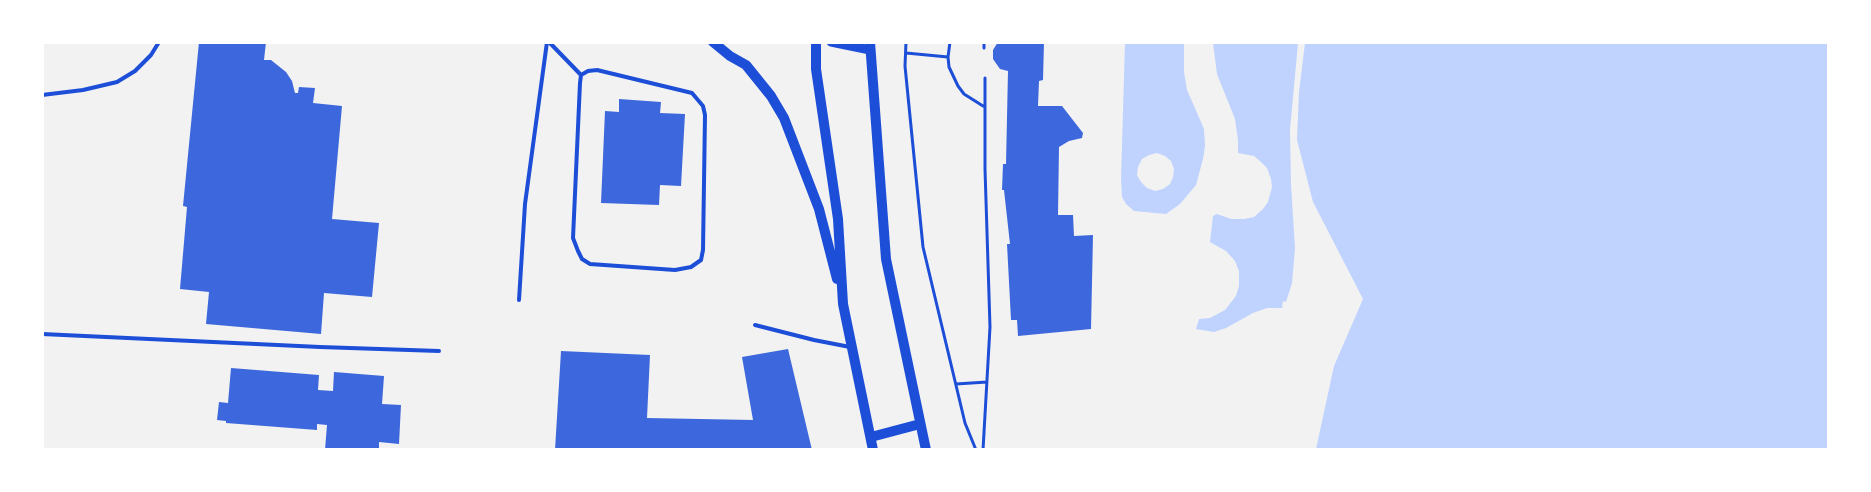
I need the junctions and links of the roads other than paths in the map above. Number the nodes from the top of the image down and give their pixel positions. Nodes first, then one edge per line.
1 (159, 42) edge
2 (548, 42) edge
3 (713, 42) edge
4 (816, 42) edge
5 (831, 42) edge
6 (870, 46) edge
7 (581, 76) junction
8 (42, 95) edge
9 (519, 300) dead end
10 (843, 304) junction
11 (755, 325) dead end
12 (42, 334) edge
13 (851, 347) junction
14 (439, 351) dead end
15 (920, 424) junction
16 (871, 437) junction
17 (874, 450) edge
18 (926, 450) edge

1 - 8 lane
2 - 7 lane
2 - 9 lane
3 - 10 main road
4 - 10 main road
5 - 6 street
6 - 15 main road
7 - 7 lane
10 - 13 main road
11 - 13 lane
12 - 14 lane
13 - 16 main road
15 - 16 main road
15 - 18 main road
16 - 17 main road

